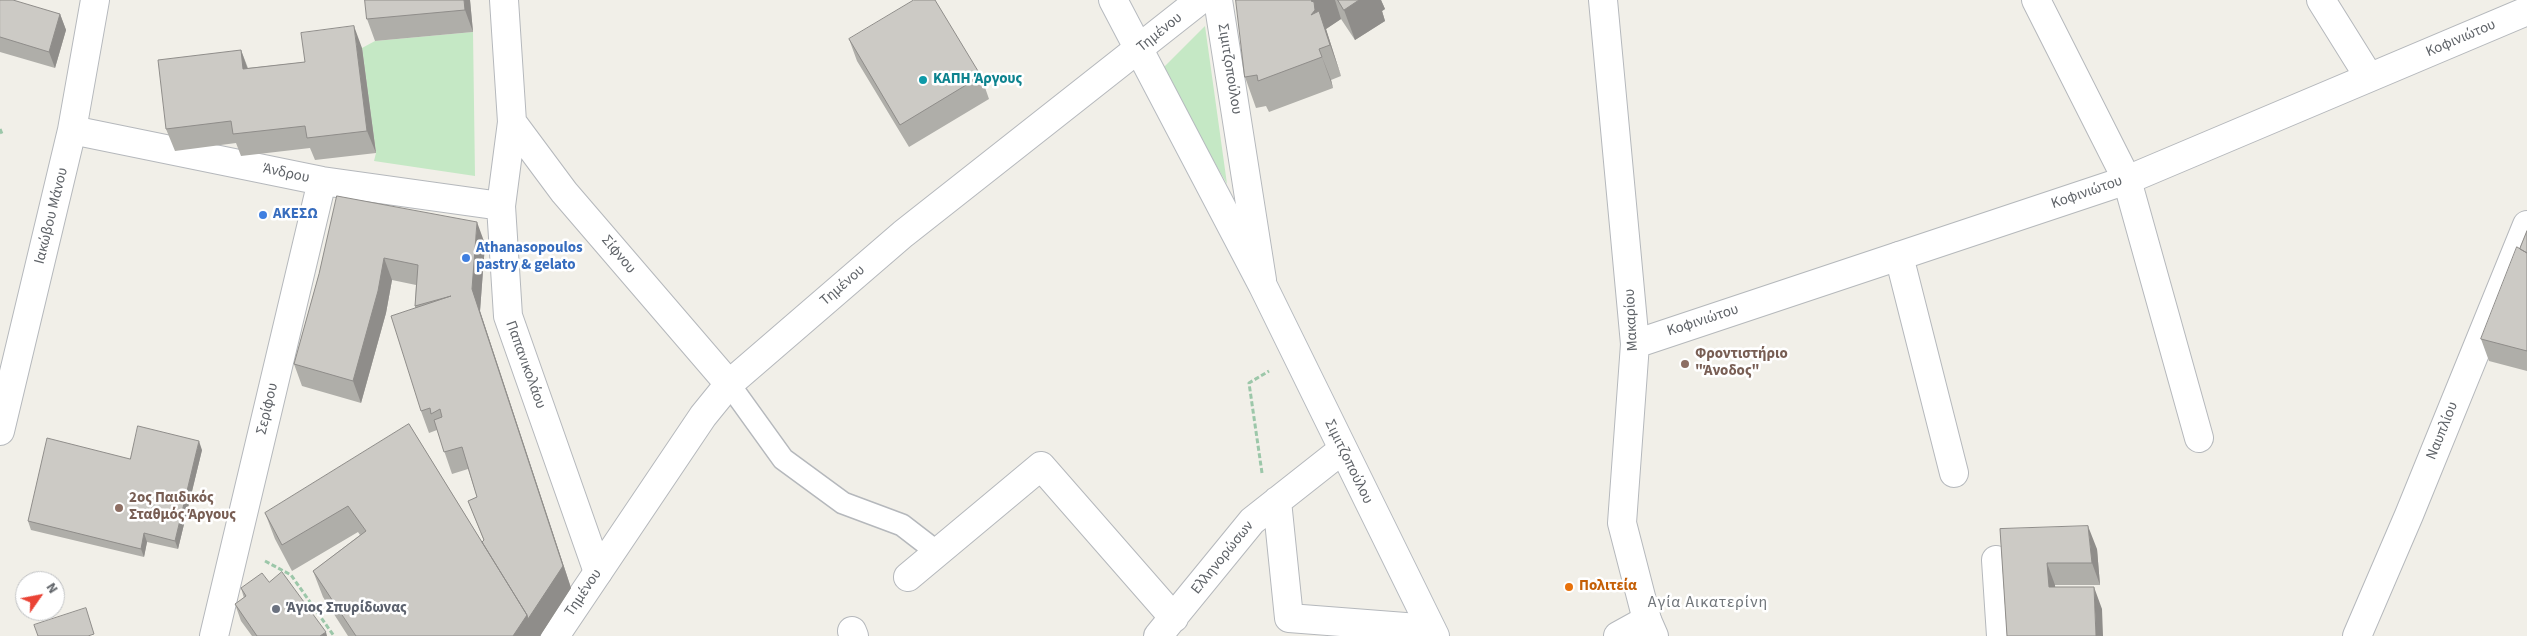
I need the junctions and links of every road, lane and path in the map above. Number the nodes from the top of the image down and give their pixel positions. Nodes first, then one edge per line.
1 (95, 0) edge
2 (504, 0) edge
3 (1113, 0) edge
4 (1200, 0) edge
5 (1218, 0) edge
6 (1603, 0) edge
7 (2036, 0) edge
8 (2321, 0) edge
9 (2527, 11) edge
10 (1138, 51) junction
11 (2369, 77) junction
12 (512, 122) junction
13 (0, 128) edge
14 (72, 130) junction
15 (2, 134) dead end
16 (2127, 180) junction
17 (322, 181) junction
18 (502, 206) junction
19 (2527, 225) edge
20 (1899, 256) junction
21 (1263, 286) junction
22 (1635, 344) junction
23 (1295, 356) junction
24 (729, 384) junction
25 (0, 431) edge
26 (2199, 438) dead end
27 (1342, 450) junction
28 (1954, 474) dead end
29 (1272, 505) junction
30 (936, 552) junction
31 (1996, 560) dead end
32 (598, 572) junction
33 (291, 574) dead end
34 (908, 577) dead end
35 (1166, 627) edge
36 (1651, 628) edge
37 (1433, 632) edge
38 (214, 636) edge
39 (334, 636) edge
40 (555, 636) edge
41 (1618, 636) edge
42 (2001, 636) edge
43 (2357, 636) edge

1 - 14 street, Ιακώβου Μάνου
2 - 12 street, Παπανικολάου
3 - 10 street, Σιμιτζοπούλου
4 - 10 street, Τημένου
5 - 21 street, Σιμιτζοπούλου
6 - 22 street, Μακαρίου
7 - 16 street
8 - 11 street
9 - 11 street, Κοφινιώτου
10 - 21 street, Σιμιτζοπούλου
10 - 24 street, Τημένου
11 - 16 street, Κοφινιώτου
12 - 18 street, Παπανικολάου
12 - 24 street, Σίφνου
13 - 15 path
14 - 17 street, Άνδρου
14 - 25 street, Ιακώβου Μάνου
16 - 20 street, Κοφινιώτου
16 - 26 street
17 - 18 street, Άνδρου
17 - 38 street, Σερίφου
18 - 32 street, Παπανικολάου
19 - 43 street, Ναυπλίου
20 - 22 street, Κοφινιώτου
20 - 28 street
21 - 23 street, Σιμιτζοπούλου
22 - 36 street, Μακαρίου
23 - 27 street, Σιμιτζοπούλου
23 - 29 path
24 - 30 lane
24 - 32 street, Τημένου
27 - 29 street, Ελληνορώσων
27 - 37 street, Σιμιτζοπούλου
29 - 35 street, Ελληνορώσων
29 - 37 street
30 - 34 street
30 - 35 street
31 - 42 street
32 - 40 street, Τημένου
33 - 39 path
36 - 41 street

